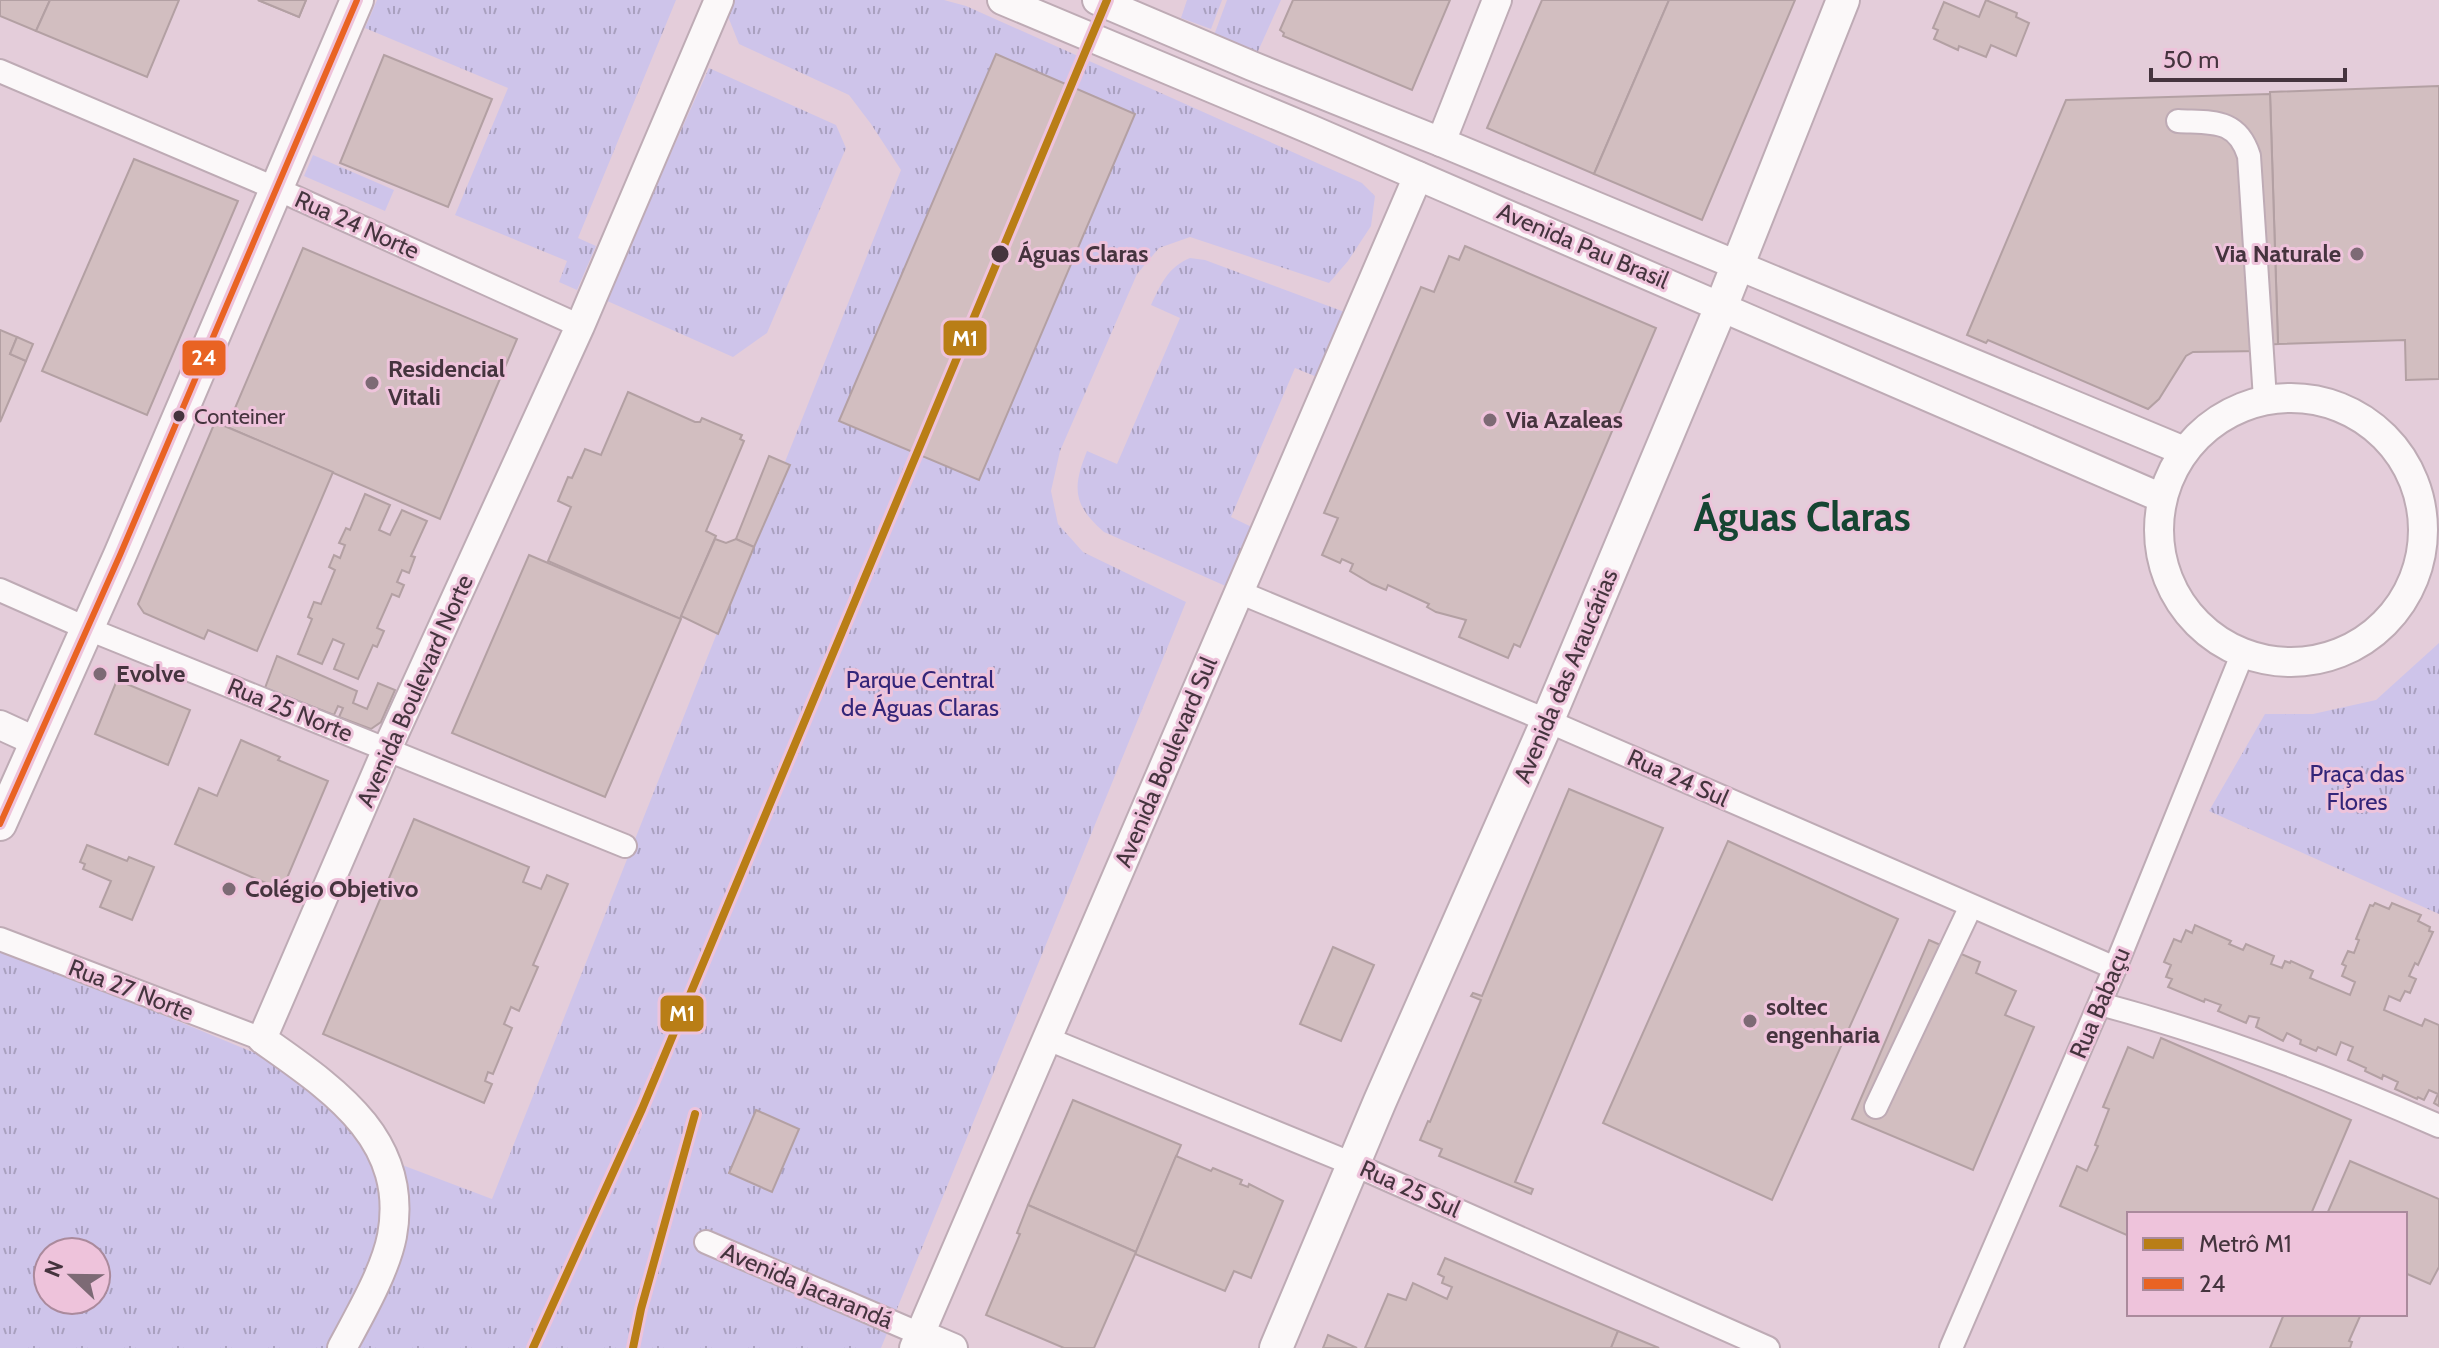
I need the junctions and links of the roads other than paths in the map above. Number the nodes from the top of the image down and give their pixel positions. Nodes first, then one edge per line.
1 (357, 0) edge
2 (719, 0) edge
3 (1002, 0) edge
4 (1097, 0) edge
5 (1497, 0) edge
6 (1843, 0) edge
7 (0, 71) edge
8 (2178, 121) dead end
9 (1441, 142) junction
10 (1418, 176) junction
11 (277, 189) junction
12 (1738, 267) junction
13 (1721, 307) junction
14 (580, 326) junction
15 (2265, 399) junction
16 (2184, 451) junction
17 (2428, 494) edge
18 (2162, 498) junction
19 (2439, 562) edge
20 (2411, 587) junction
21 (0, 590) edge
22 (1239, 592) junction
23 (86, 628) junction
24 (2242, 655) junction
25 (1547, 722) junction
26 (0, 725) edge
27 (37, 742) junction
28 (387, 749) junction
29 (0, 824) edge
30 (625, 846) dead end
31 (1971, 906) junction
32 (0, 939) edge
33 (2115, 968) junction
34 (2100, 1004) junction
35 (262, 1039) junction
36 (1048, 1039) junction
37 (1876, 1107) dead end
38 (2439, 1126) edge
39 (1355, 1165) junction
40 (706, 1242) dead end
41 (917, 1341) edge
42 (342, 1348) edge
43 (953, 1348) edge
44 (1276, 1348) edge
45 (1768, 1348) edge
46 (1951, 1348) edge

1 - 11 main road
2 - 14 street, Avenida Boulevard Norte
3 - 10 street, Avenida Pau Brasil
4 - 9 street, Avenida Pau Brasil
5 - 9 street
6 - 12 main road, Avenida das Araucárias
7 - 11 street, Rua 24 Norte
8 - 15 street
9 - 12 street, Avenida Pau Brasil
10 - 13 street, Avenida Pau Brasil
10 - 22 street, Avenida Boulevard Sul
11 - 14 street, Rua 24 Norte
11 - 23 main road
12 - 13 main road, Avenida das Araucárias
12 - 16 street, Avenida Pau Brasil
13 - 18 street, Avenida Pau Brasil
13 - 25 main road, Avenida das Araucárias
14 - 28 street, Avenida Boulevard Norte
15 - 16 street
15 - 17 street
16 - 18 street
17 - 20 street
18 - 24 street
19 - 20 street
20 - 24 street
21 - 23 street, Rua 25 Norte
22 - 25 street, Rua 24 Sul
22 - 36 street, Avenida Boulevard Sul
23 - 27 main road
23 - 28 street, Rua 25 Norte
24 - 33 street, Rua Babaçu
25 - 31 street, Rua 24 Sul
25 - 39 main road, Avenida das Araucárias
26 - 27 street
27 - 29 main road
28 - 30 street, Rua 25 Norte
28 - 35 street, Avenida Boulevard Norte
31 - 33 street, Rua 24 Sul
31 - 37 street
32 - 35 street, Rua 27 Norte
33 - 34 street, Rua Babaçu
34 - 38 street
34 - 46 street, Rua Babaçu
35 - 42 street
36 - 39 street, Rua 25 Sul
36 - 41 street, Avenida Boulevard Sul
39 - 44 main road, Avenida das Araucárias
39 - 45 street, Rua 25 Sul
40 - 41 street, Avenida Jacarandá
41 - 43 street, Avenida Jacarandá

